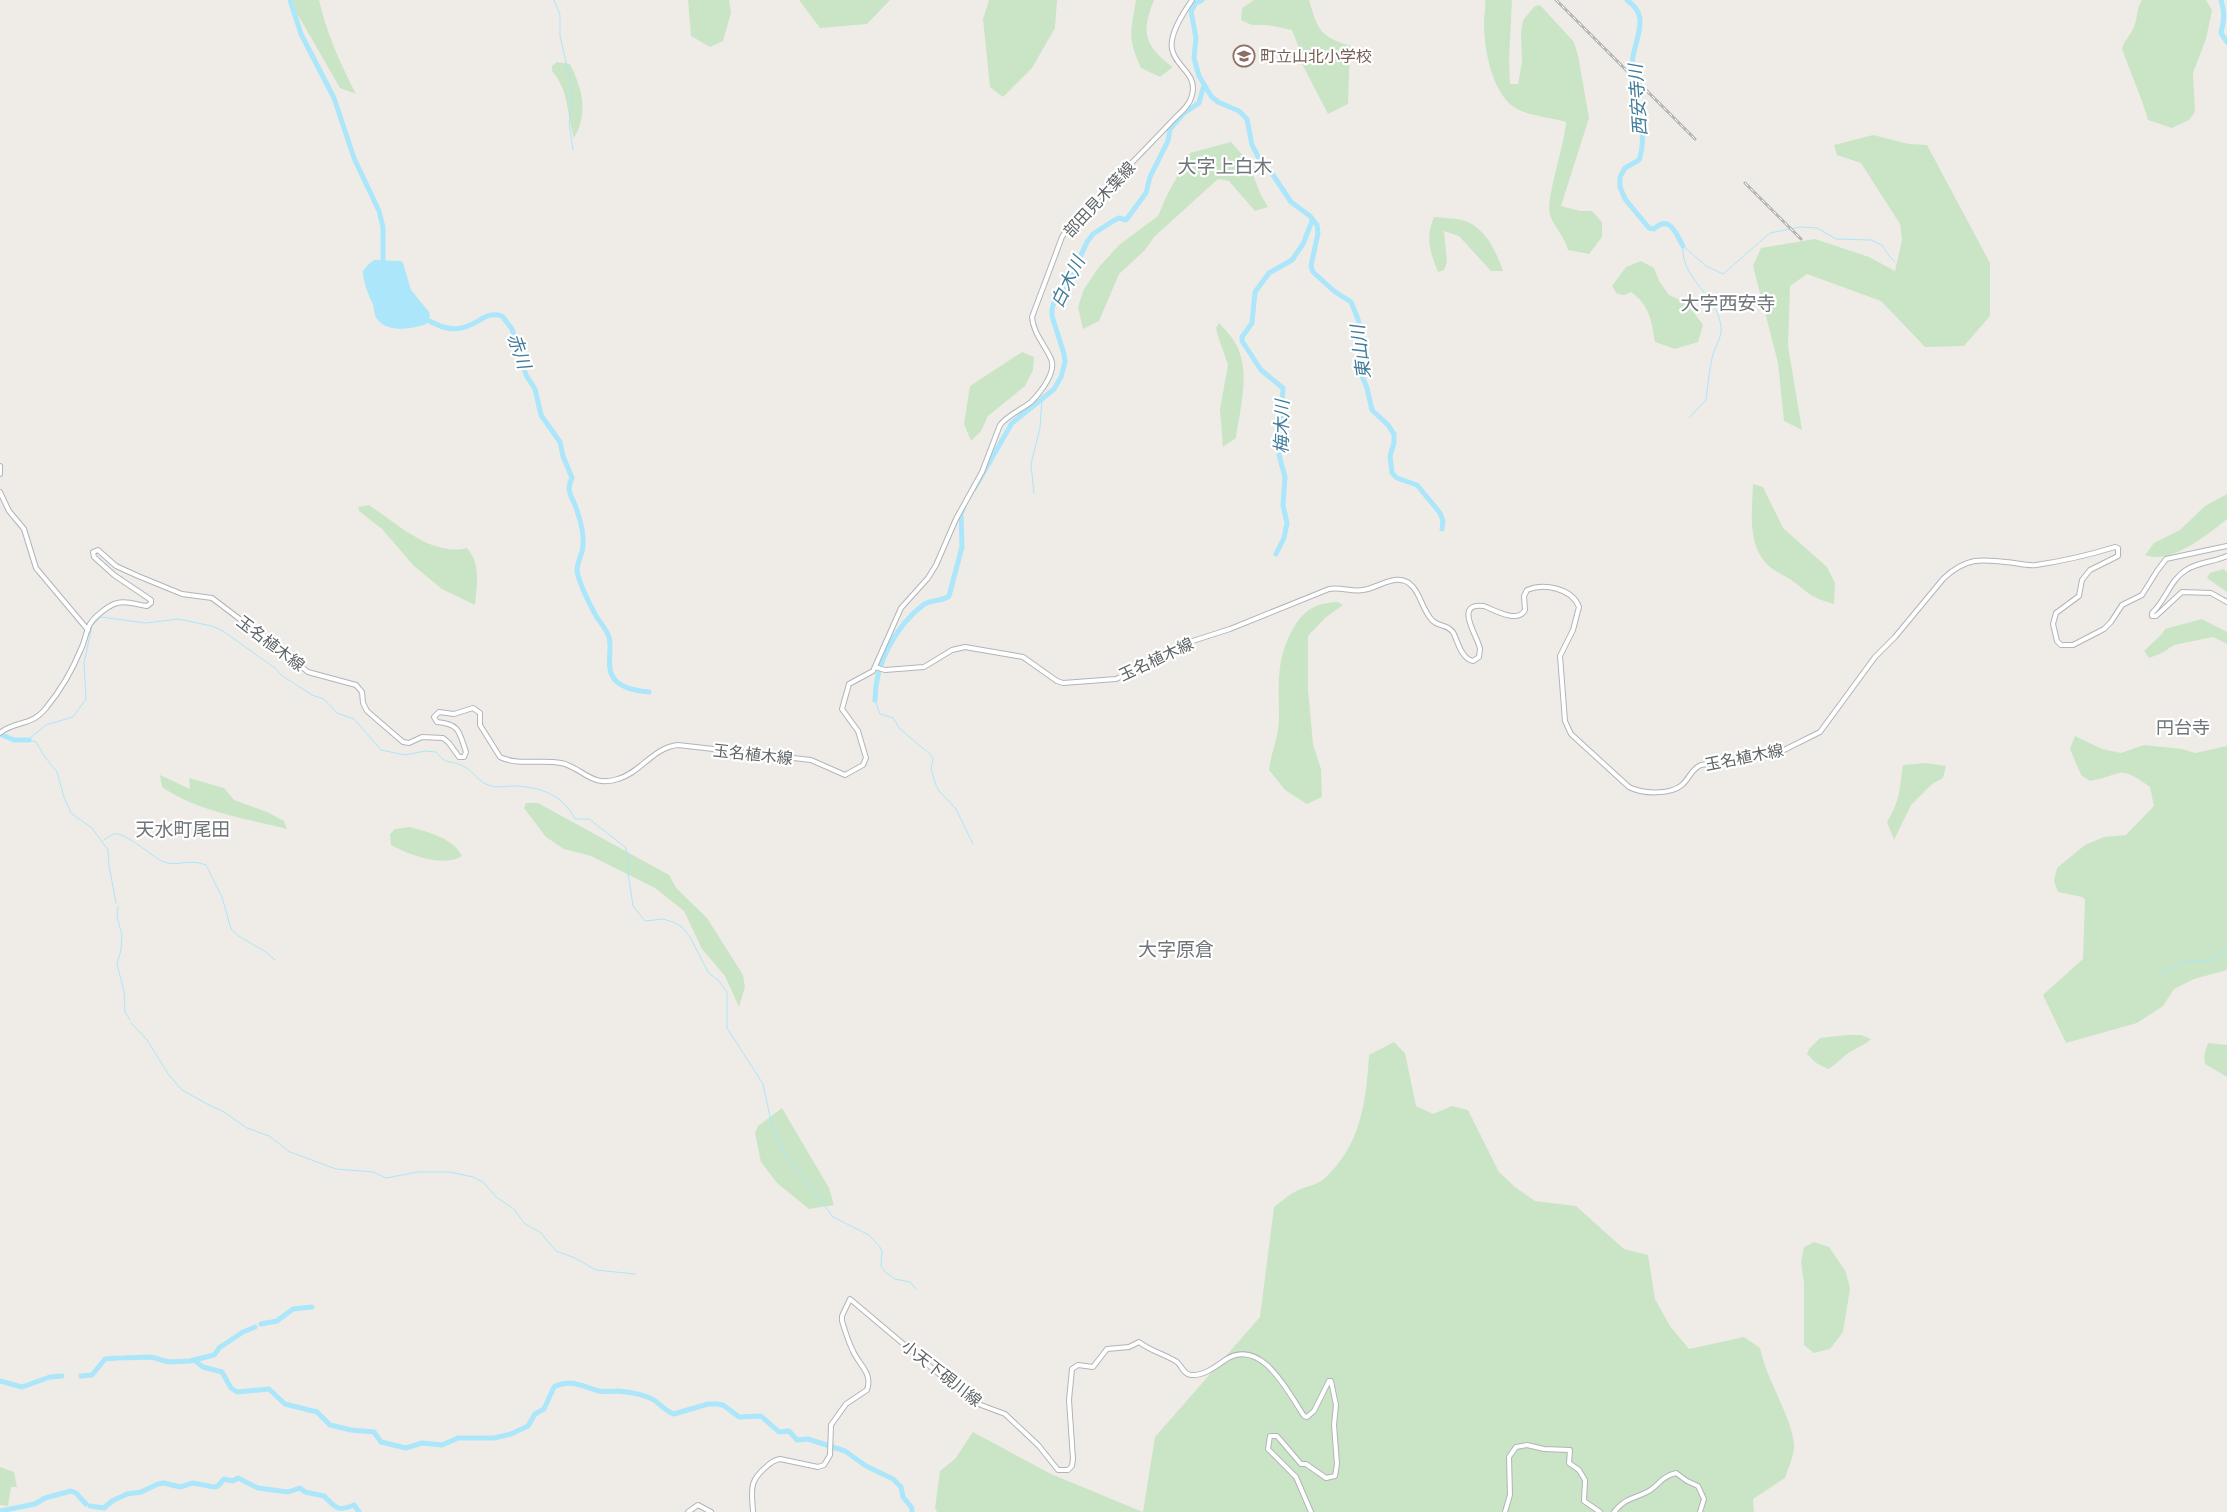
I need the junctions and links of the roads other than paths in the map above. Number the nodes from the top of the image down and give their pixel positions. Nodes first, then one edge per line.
1 (1192, 0) edge
2 (0, 466) edge
3 (0, 474) edge
4 (0, 492) edge
5 (2227, 546) edge
6 (2227, 556) edge
7 (2227, 602) edge
8 (88, 630) junction
9 (879, 668) junction
10 (1, 732) edge
11 (688, 1512) edge
12 (710, 1512) edge
13 (753, 1512) edge
14 (1311, 1512) edge
15 (1505, 1512) edge
16 (1600, 1512) edge
17 (1614, 1512) edge
18 (1700, 1512) edge

1 - 9 main road, 部田見木葉線
2 - 3 main road
4 - 8 main road
5 - 9 main road, 玉名植木線
6 - 7 main road
8 - 9 main road, 玉名植木線
8 - 10 main road
11 - 12 main road
13 - 14 main road, 小天下硯川線
15 - 16 main road
17 - 18 main road

